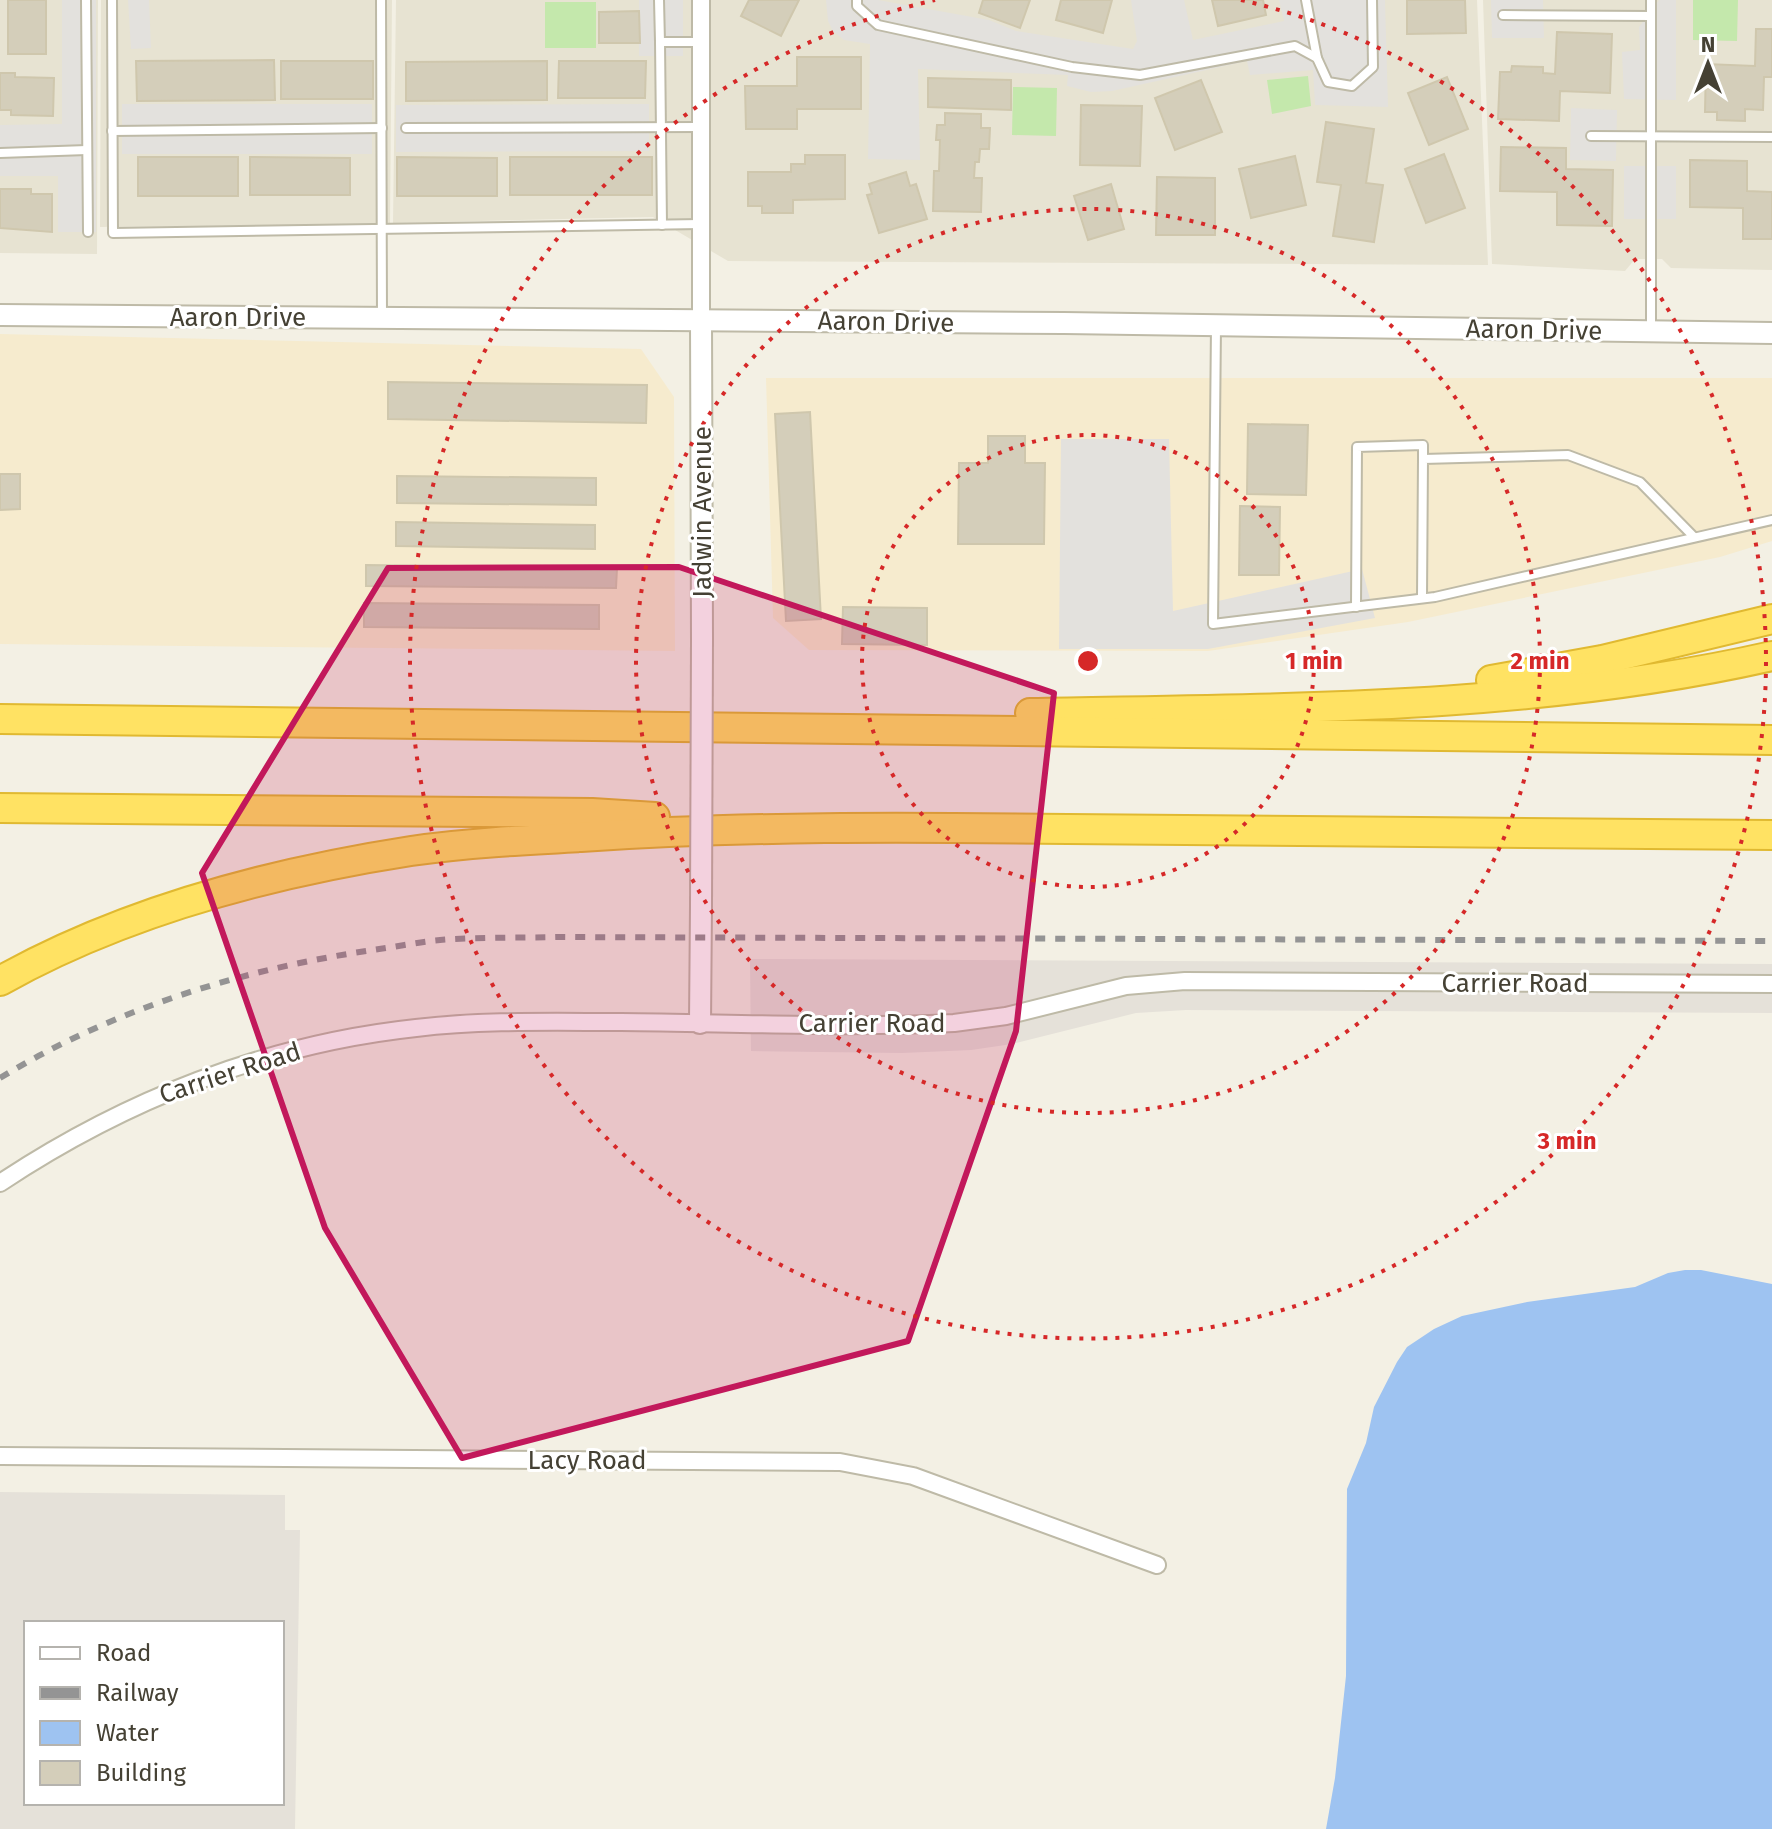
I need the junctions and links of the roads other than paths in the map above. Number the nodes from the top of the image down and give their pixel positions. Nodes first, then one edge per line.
1 (86, 0) edge
2 (112, 0) edge
3 (381, 0) edge
4 (659, 0) edge
5 (701, 0) edge
6 (857, 0) edge
7 (1306, 0) edge
8 (1372, 0) edge
9 (1651, 0) edge
10 (1503, 15) dead end
11 (1651, 16) junction
12 (701, 41) junction
13 (660, 42) junction
14 (1317, 58) junction
15 (661, 127) junction
16 (701, 127) junction
17 (382, 128) junction
18 (406, 128) dead end
19 (112, 131) junction
20 (1591, 136) dead end
21 (1652, 136) junction
22 (1772, 137) edge
23 (87, 150) junction
24 (0, 153) edge
25 (701, 224) junction
26 (662, 225) junction
27 (382, 229) junction
28 (88, 232) dead end
29 (0, 315) edge
30 (382, 318) junction
31 (701, 320) junction
32 (1216, 325) junction
33 (1651, 332) junction
34 (1772, 333) edge
35 (1423, 459) junction
36 (1772, 520) edge
37 (1694, 537) junction
38 (1422, 598) junction
39 (1356, 607) junction
40 (1772, 619) edge
41 (1772, 656) edge
42 (1351, 705) junction
43 (0, 719) edge
44 (737, 728) junction
45 (1772, 740) edge
46 (0, 808) edge
47 (803, 826) junction
48 (1654, 834) junction
49 (1772, 835) edge
50 (1772, 842) edge
51 (0, 981) edge
52 (1772, 984) edge
53 (700, 1023) junction
54 (0, 1183) edge
55 (0, 1456) edge
56 (1157, 1565) dead end

1 - 23 lane
2 - 19 lane
3 - 17 lane
4 - 13 lane
5 - 12 street, Jadwin Avenue
6 - 14 lane
7 - 14 lane
8 - 14 lane
9 - 11 lane
10 - 11 lane
11 - 21 lane
12 - 13 lane
12 - 16 street, Jadwin Avenue
13 - 15 lane
15 - 16 lane
15 - 18 lane
15 - 26 lane
16 - 25 street, Jadwin Avenue
17 - 19 lane
17 - 27 lane
19 - 27 lane
20 - 21 lane
21 - 22 lane
21 - 33 lane
23 - 24 lane
23 - 28 lane
25 - 26 lane
25 - 31 street, Jadwin Avenue
26 - 27 lane
27 - 30 lane
29 - 30 street, Aaron Drive
30 - 31 street, Aaron Drive
31 - 32 street, Aaron Drive
31 - 53 street, Jadwin Avenue, bridge
32 - 33 street, Aaron Drive
32 - 39 lane
33 - 34 street, Aaron Drive
35 - 37 lane
35 - 38 lane
35 - 39 lane
36 - 37 lane
37 - 38 lane
38 - 39 lane
40 - 42 highway
41 - 42 highway
42 - 44 highway
43 - 44 highway
44 - 45 highway
46 - 47 highway
47 - 48 highway
47 - 51 highway
48 - 49 highway
48 - 50 highway
52 - 53 street, Carrier Road
53 - 54 street, Carrier Road
55 - 56 street, Lacy Road

